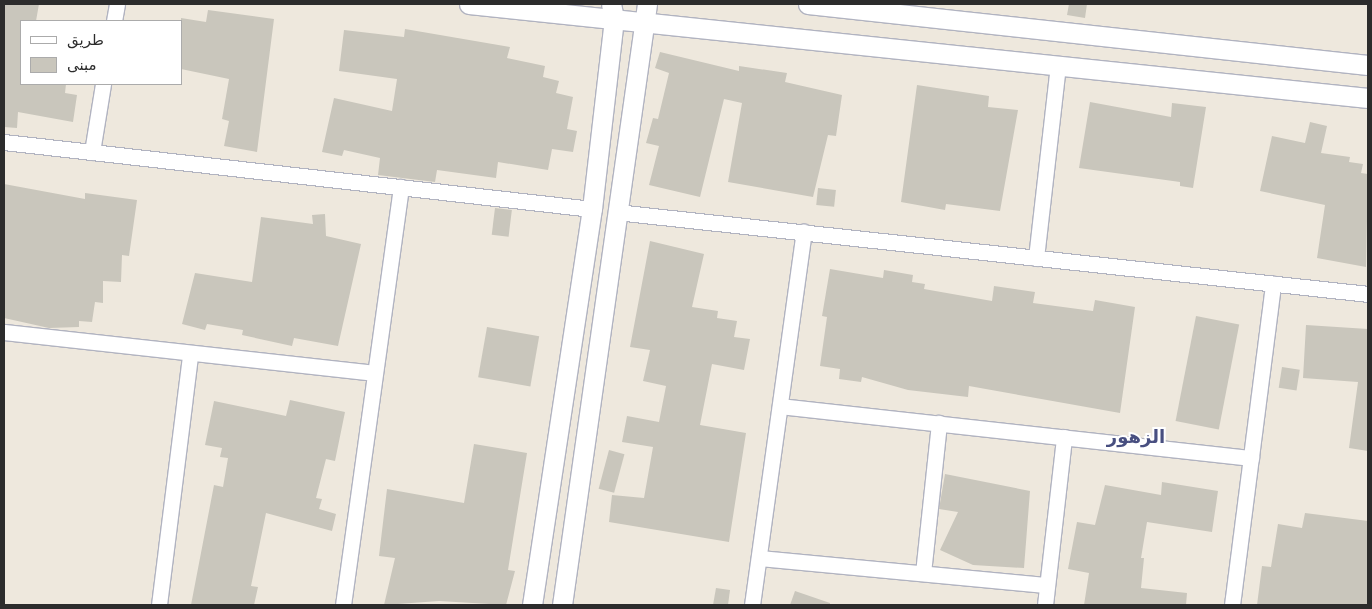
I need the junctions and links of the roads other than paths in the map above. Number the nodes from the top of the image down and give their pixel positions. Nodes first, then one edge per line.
1 (117, 4) edge
2 (469, 4) edge
3 (808, 4) edge
4 (613, 11) edge
5 (647, 13) edge
6 (114, 20) edge
7 (1058, 65) junction
8 (1368, 65) edge
9 (103, 85) edge
10 (1368, 98) edge
11 (4, 142) edge
12 (92, 152) junction
13 (401, 187) junction
14 (592, 209) junction
15 (616, 212) junction
16 (804, 232) junction
17 (1036, 258) junction
18 (1272, 284) junction
19 (1368, 294) edge
20 (4, 332) edge
21 (190, 356) junction
22 (376, 373) junction
23 (780, 406) junction
24 (939, 423) junction
25 (1064, 438) junction
26 (1251, 458) junction
27 (759, 558) junction
28 (923, 573) junction
29 (1046, 585) junction
30 (160, 605) edge
31 (343, 605) edge
32 (532, 605) edge
33 (562, 605) edge
34 (752, 605) edge
35 (1045, 605) edge
36 (1232, 605) edge

1 - 6 street
2 - 4 street
3 - 8 street
4 - 5 street
4 - 14 street
5 - 7 street
5 - 15 street
7 - 10 street
7 - 17 street
9 - 12 street
11 - 12 street
12 - 13 street
13 - 14 street
13 - 22 street
14 - 32 street
15 - 16 street
15 - 33 street
16 - 17 street
16 - 23 street
17 - 18 street
18 - 19 street
18 - 26 street
20 - 21 street
21 - 22 street
21 - 30 street
22 - 31 street
23 - 24 street
23 - 27 street
24 - 25 street
24 - 28 street
25 - 26 street
25 - 29 street
26 - 36 street
27 - 28 street
27 - 34 street
28 - 29 street
29 - 35 street

